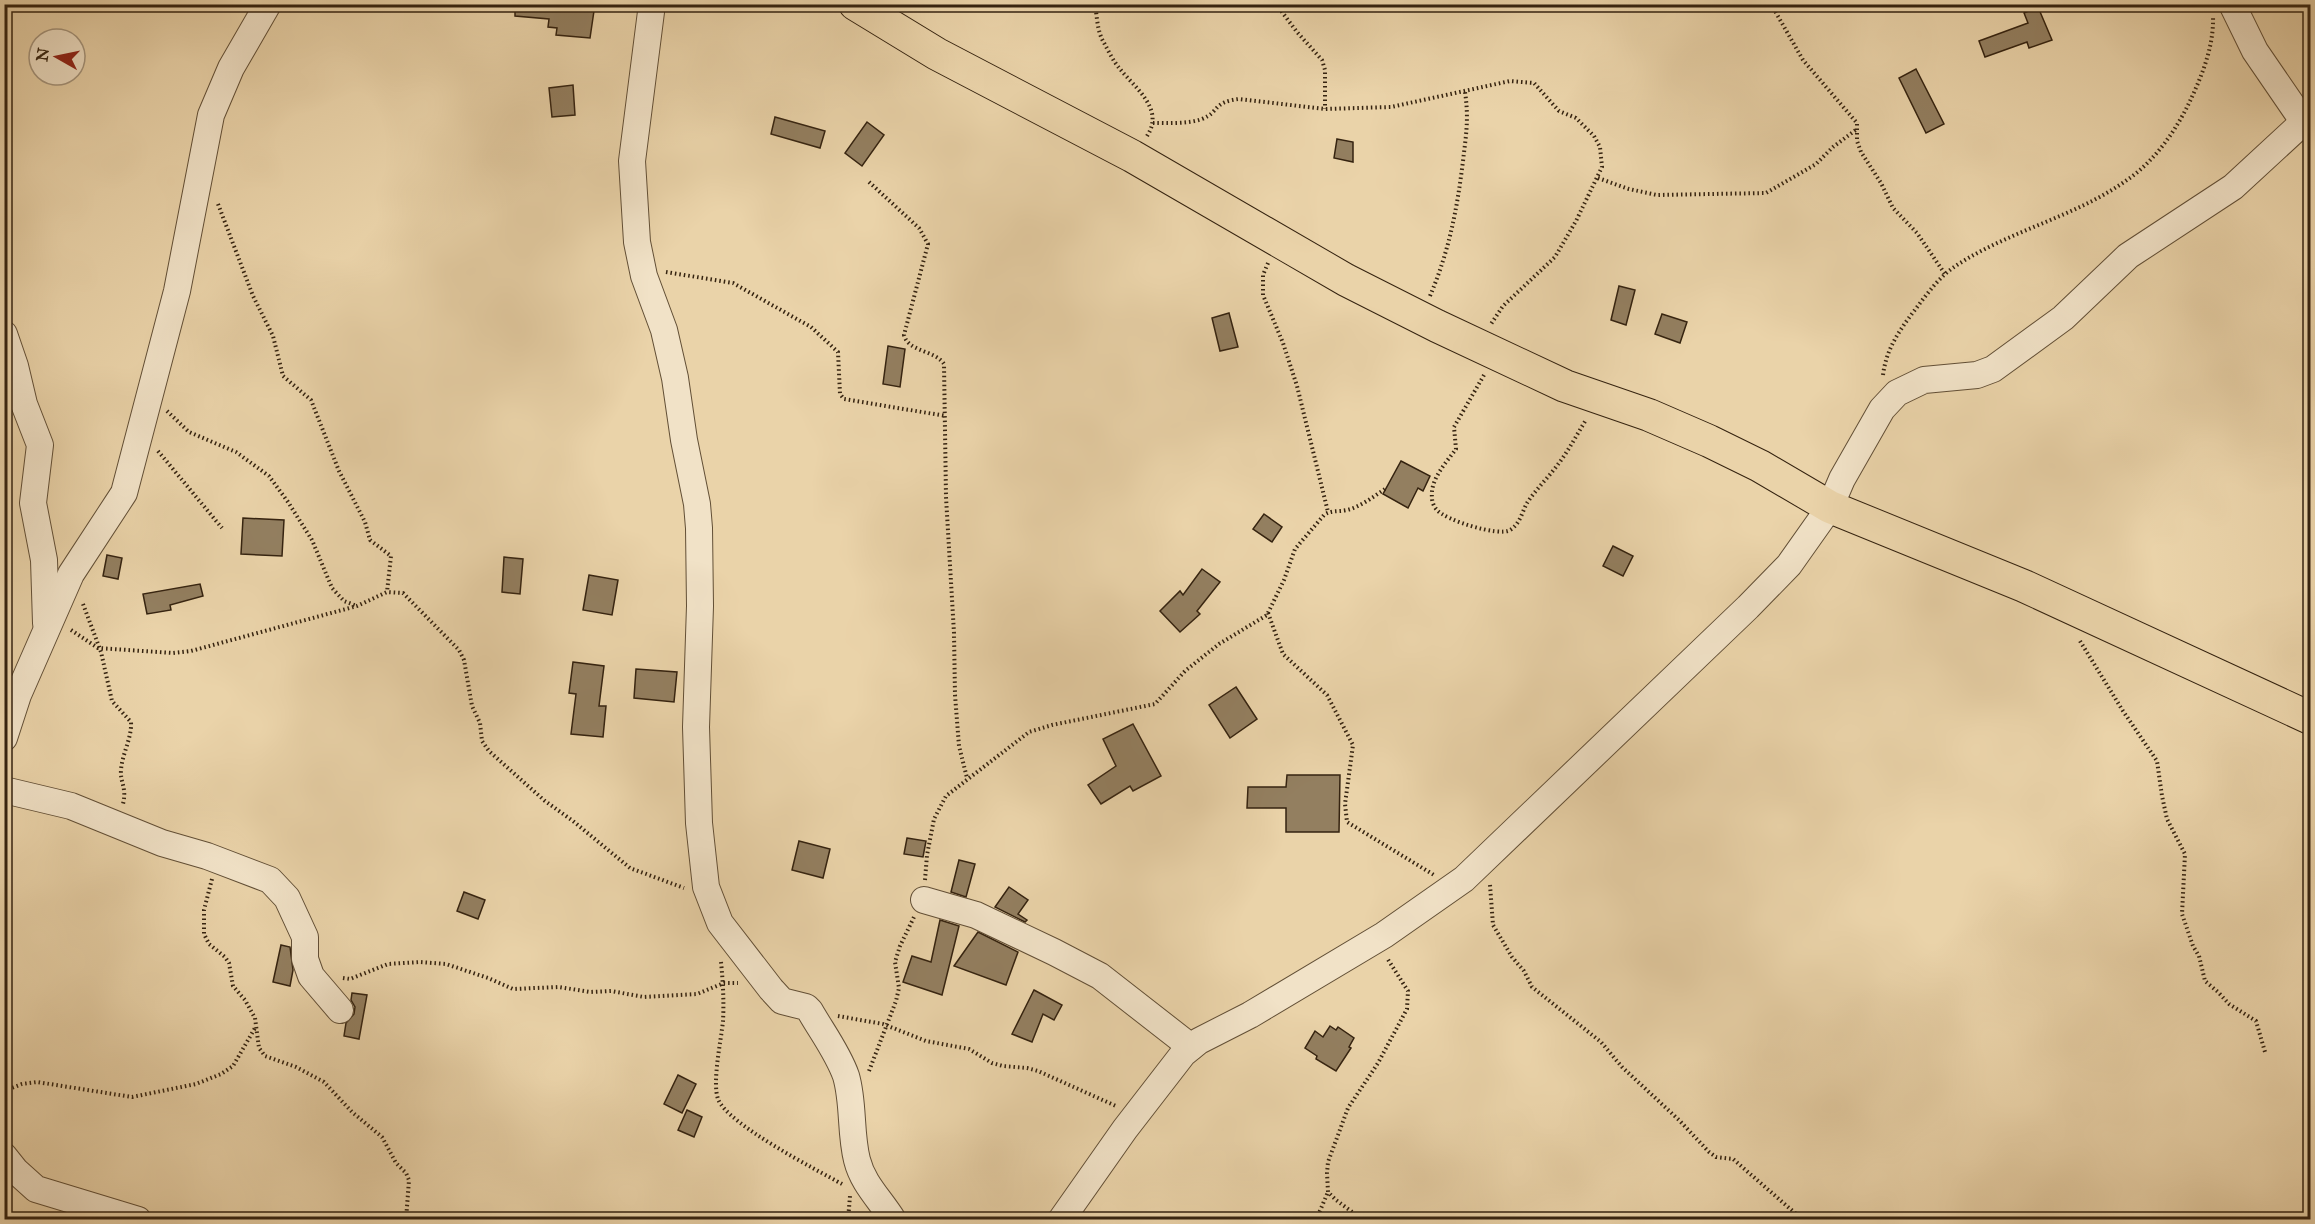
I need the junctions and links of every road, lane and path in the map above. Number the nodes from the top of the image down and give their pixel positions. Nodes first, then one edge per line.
1 (268, 4) edge
2 (652, 4) edge
3 (855, 4) edge
4 (1095, 4) edge
5 (1276, 4) edge
6 (1771, 4) edge
7 (2222, 10) edge
8 (1465, 92) junction
9 (1325, 109) junction
10 (2307, 118) edge
11 (1153, 123) junction
12 (1857, 129) junction
13 (1132, 156) junction
14 (1598, 178) junction
15 (869, 182) dead end
16 (216, 198) dead end
17 (1277, 240) junction
18 (640, 263) junction
19 (1945, 274) junction
20 (1420, 318) junction
21 (4, 334) edge
22 (1485, 349) junction
23 (1600, 396) junction
24 (147, 405) junction
25 (1882, 409) junction
26 (946, 416) junction
27 (139, 430) junction
28 (1384, 489) dead end
29 (1830, 507) junction
30 (1328, 512) junction
31 (222, 528) dead end
32 (387, 592) junction
33 (82, 598) dead end
34 (357, 606) junction
35 (1269, 613) junction
36 (50, 623) junction
37 (2077, 636) dead end
38 (98, 648) junction
39 (2310, 718) edge
40 (4, 738) edge
41 (967, 778) junction
42 (4, 790) edge
43 (126, 828) junction
44 (1490, 854) junction
45 (218, 860) junction
46 (1452, 887) junction
47 (690, 891) dead end
48 (924, 900) junction
49 (1375, 941) junction
50 (312, 978) junction
51 (724, 984) junction
52 (741, 984) dead end
53 (340, 1010) dead end
54 (810, 1011) junction
55 (886, 1024) junction
56 (256, 1026) junction
57 (1191, 1047) junction
58 (2265, 1052) dead end
59 (4, 1091) edge
60 (850, 1104) junction
61 (1136, 1114) junction
62 (4, 1156) edge
63 (1328, 1192) junction
64 (138, 1220) edge
65 (406, 1220) edge
66 (848, 1220) edge
67 (893, 1220) edge
68 (1061, 1220) edge
69 (1316, 1220) edge
70 (1363, 1220) edge
71 (1803, 1220) edge

1 - 24 street
2 - 18 street
3 - 13 main road
4 - 11 path
5 - 9 path
6 - 12 path
7 - 10 street
7 - 19 path
8 - 9 path
8 - 14 path
8 - 20 path
9 - 11 path
10 - 25 street
11 - 13 path
12 - 14 path
12 - 19 path
13 - 17 main road
14 - 22 path
15 - 26 path
16 - 32 path
17 - 20 main road
17 - 30 path
18 - 26 path
18 - 54 street
19 - 25 path
20 - 22 main road
21 - 36 street
22 - 23 main road
22 - 23 path
23 - 29 main road
24 - 27 street
24 - 34 path
25 - 29 street
26 - 41 path
27 - 31 path
27 - 36 street
28 - 30 path
29 - 39 main road
29 - 44 street
30 - 35 path
32 - 34 path
32 - 47 path
33 - 38 path
34 - 38 path
35 - 41 path
35 - 46 path
36 - 38 path
36 - 40 street
37 - 58 path
38 - 43 path
41 - 48 path
42 - 43 street
43 - 45 street
44 - 46 street
44 - 71 path
45 - 50 street
45 - 56 path
46 - 49 street
48 - 55 path
48 - 57 street
49 - 57 street
49 - 63 path
50 - 51 path
50 - 53 street
51 - 52 path
51 - 66 path
54 - 55 path
54 - 60 street
55 - 60 path
55 - 61 path
56 - 59 path
56 - 65 path
57 - 61 street
60 - 67 street
61 - 68 street
62 - 64 street
63 - 69 path
63 - 70 path

